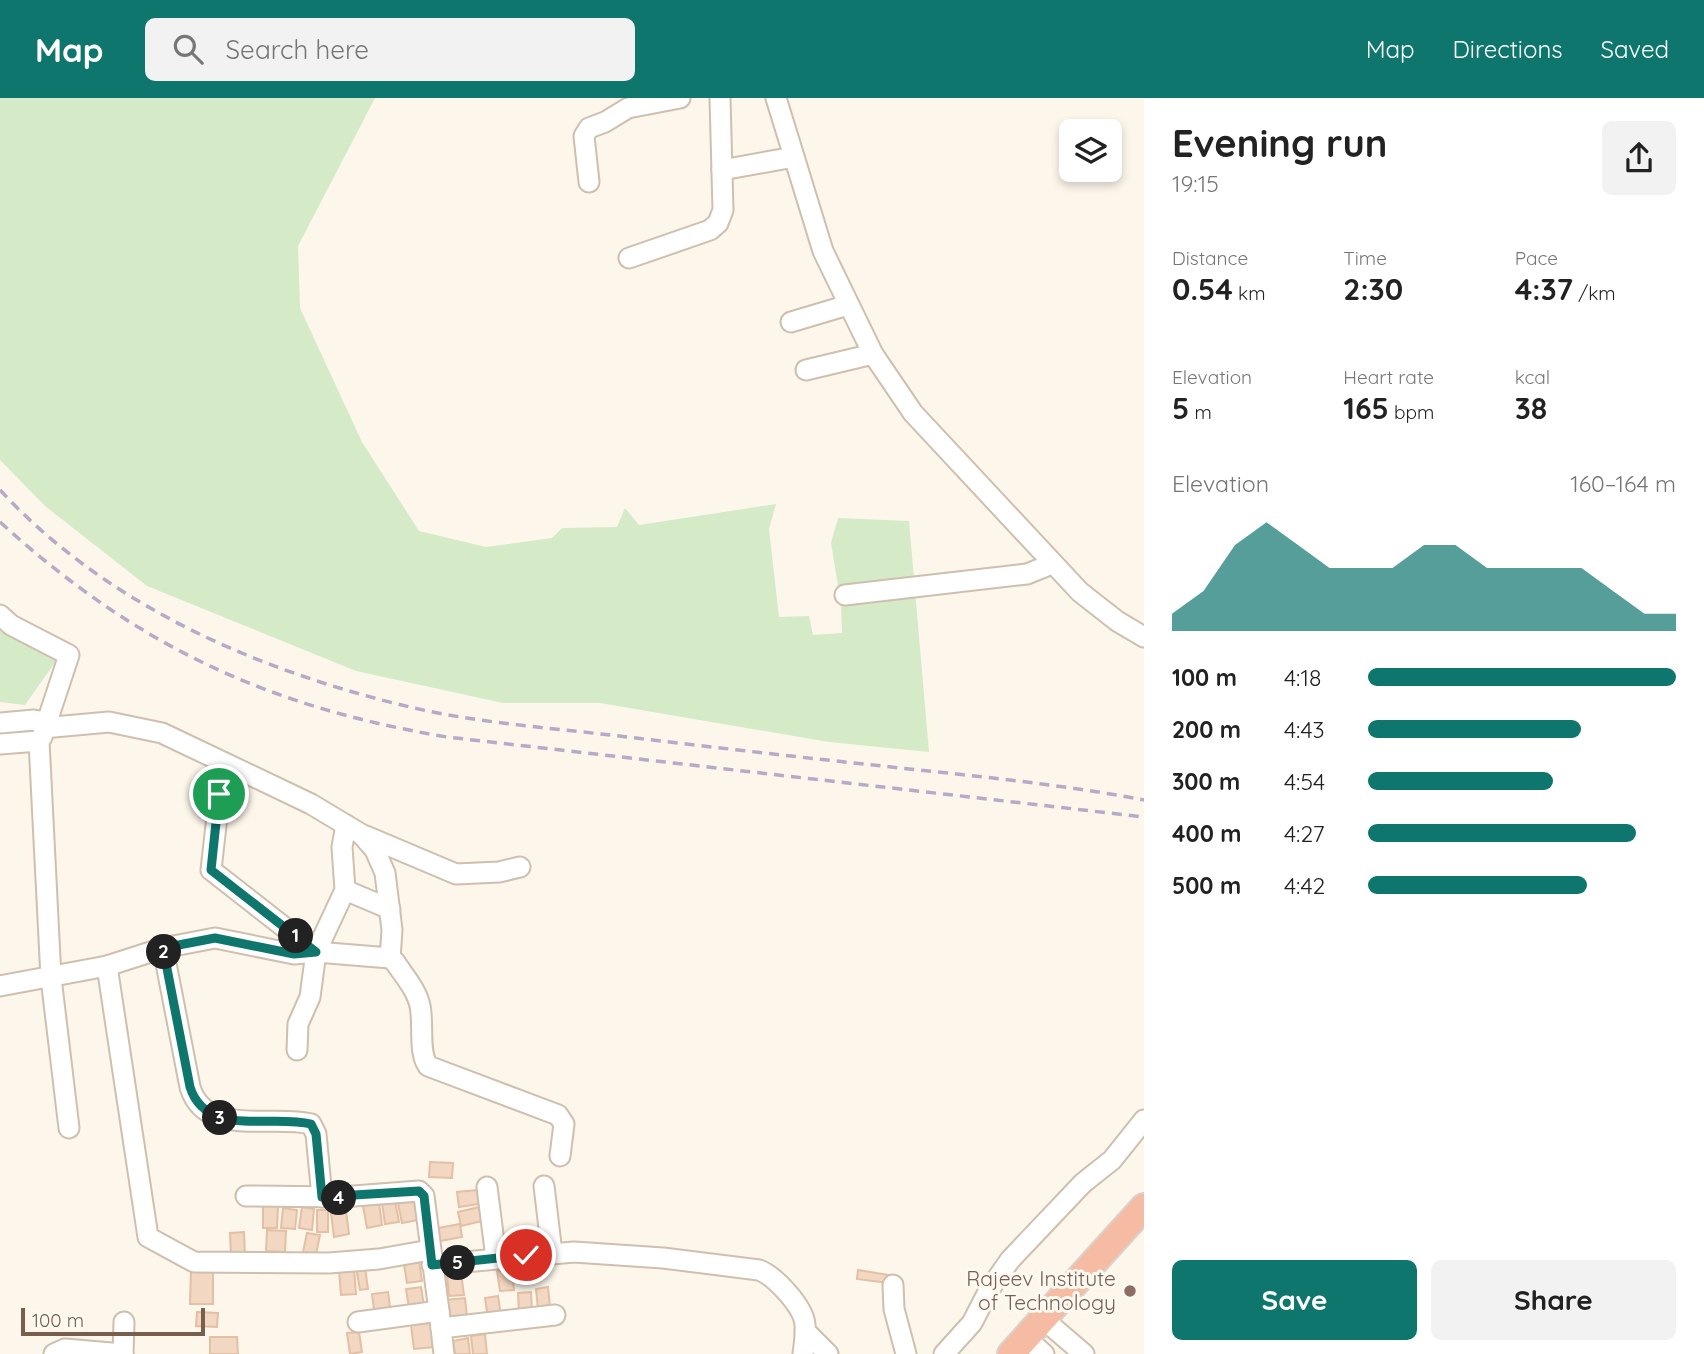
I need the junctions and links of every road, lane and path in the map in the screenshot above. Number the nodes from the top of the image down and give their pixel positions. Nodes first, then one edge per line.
1 (680, 98) edge
2 (720, 98) edge
3 (776, 98) edge
4 (794, 157) junction
5 (722, 170) junction
6 (589, 182) dead end
7 (629, 258) dead end
8 (848, 305) junction
9 (791, 322) dead end
10 (873, 354) junction
11 (806, 370) dead end
12 (1052, 564) junction
13 (845, 595) dead end
14 (0, 615) edge
15 (1144, 637) edge
16 (0, 723) edge
17 (41, 734) junction
18 (0, 744) edge
19 (223, 763) junction
20 (354, 830) junction
21 (520, 867) dead end
22 (345, 890) junction
23 (390, 909) junction
24 (163, 948) junction
25 (316, 952) junction
26 (390, 958) junction
27 (107, 966) junction
28 (51, 978) junction
29 (0, 986) edge
30 (297, 1050) dead end
31 (1144, 1120) edge
32 (69, 1128) dead end
33 (560, 1156) dead end
34 (487, 1186) dead end
35 (544, 1186) dead end
36 (246, 1196) dead end
37 (322, 1197) junction
38 (1144, 1207) edge
39 (552, 1254) junction
40 (431, 1257) junction
41 (496, 1258) junction
42 (893, 1285) dead end
43 (555, 1315) dead end
44 (1042, 1318) junction
45 (440, 1319) junction
46 (124, 1322) dead end
47 (358, 1322) dead end
48 (805, 1331) junction
49 (1027, 1349) edge
50 (54, 1354) edge
51 (123, 1354) edge
52 (444, 1354) edge
53 (803, 1354) edge
54 (828, 1354) edge
55 (906, 1354) edge
56 (944, 1354) edge
57 (1084, 1354) edge

1 - 6 street
2 - 5 street
3 - 4 street
4 - 5 street
4 - 8 street
5 - 7 street
8 - 9 street
8 - 10 street
10 - 11 street
10 - 12 street
12 - 13 street
12 - 15 street
14 - 17 street
16 - 17 street
17 - 18 street
17 - 19 street
17 - 28 street
19 - 20 street
19 - 25 street
20 - 21 street
20 - 22 street
20 - 23 street
22 - 23 street
22 - 25 street
23 - 26 street
24 - 25 street
24 - 27 street
24 - 37 street
25 - 26 street
25 - 30 street
26 - 33 street
27 - 28 street
27 - 40 street
28 - 29 street
28 - 32 street
31 - 56 street
34 - 41 street
35 - 39 street
36 - 37 street
37 - 40 street
38 - 44 highway
39 - 41 street
39 - 48 street
40 - 41 street
40 - 45 street
42 - 55 street
43 - 45 street
44 - 49 highway
44 - 57 street
45 - 47 street
45 - 52 street
46 - 51 street
48 - 53 street
48 - 54 street
50 - 51 street

